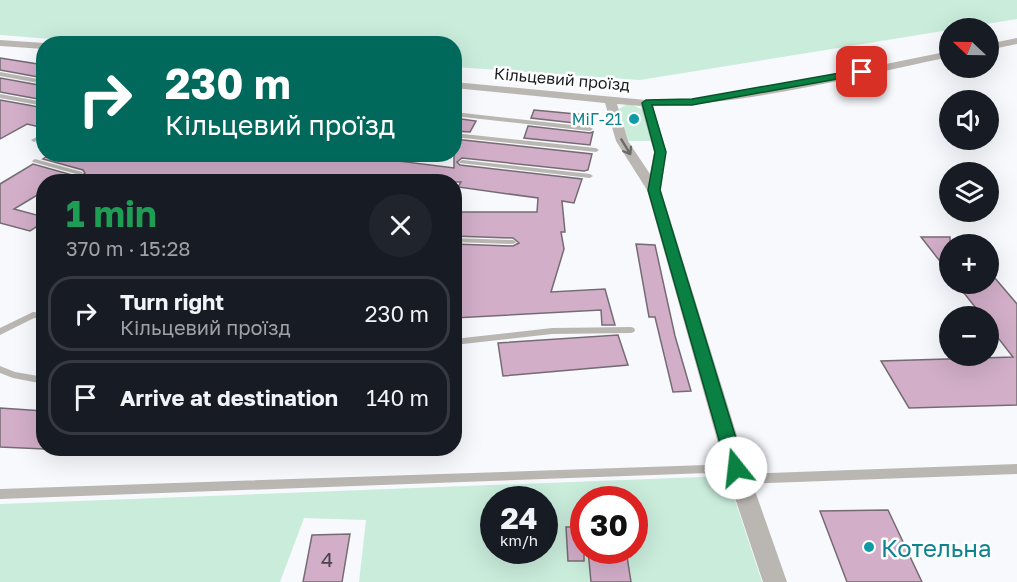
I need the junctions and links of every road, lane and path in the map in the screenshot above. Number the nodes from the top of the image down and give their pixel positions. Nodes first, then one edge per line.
1 (1017, 41) edge
2 (0, 43) edge
3 (36, 45) edge
4 (999, 45) edge
5 (939, 56) edge
6 (0, 74) edge
7 (36, 81) edge
8 (462, 86) edge
9 (0, 96) edge
10 (610, 99) junction
11 (36, 103) edge
12 (646, 103) junction
13 (462, 115) edge
14 (590, 129) dead end
15 (462, 136) edge
16 (596, 150) dead end
17 (39, 162) edge
18 (462, 162) dead end
19 (80, 173) dead end
20 (590, 176) dead end
21 (654, 190) junction
22 (462, 240) edge
23 (513, 242) dead end
24 (36, 315) edge
25 (631, 330) dead end
26 (0, 332) edge
27 (462, 341) edge
28 (0, 369) edge
29 (36, 379) edge
30 (1017, 469) edge
31 (738, 473) junction
32 (0, 494) edge
33 (775, 582) edge

1 - 4 street
2 - 3 street
5 - 12 street, Кільцевий проїзд
6 - 7 lane
8 - 10 street, Кільцевий проїзд
9 - 11 lane
10 - 12 street, Кільцевий проїзд
10 -> 21 street
12 - 21 street
13 - 14 lane
15 - 16 lane
17 - 19 lane
18 - 20 lane
21 - 31 street
22 - 23 lane
24 - 26 lane
25 - 27 lane
28 - 29 lane
30 - 31 lane
31 - 32 lane
31 - 33 street

